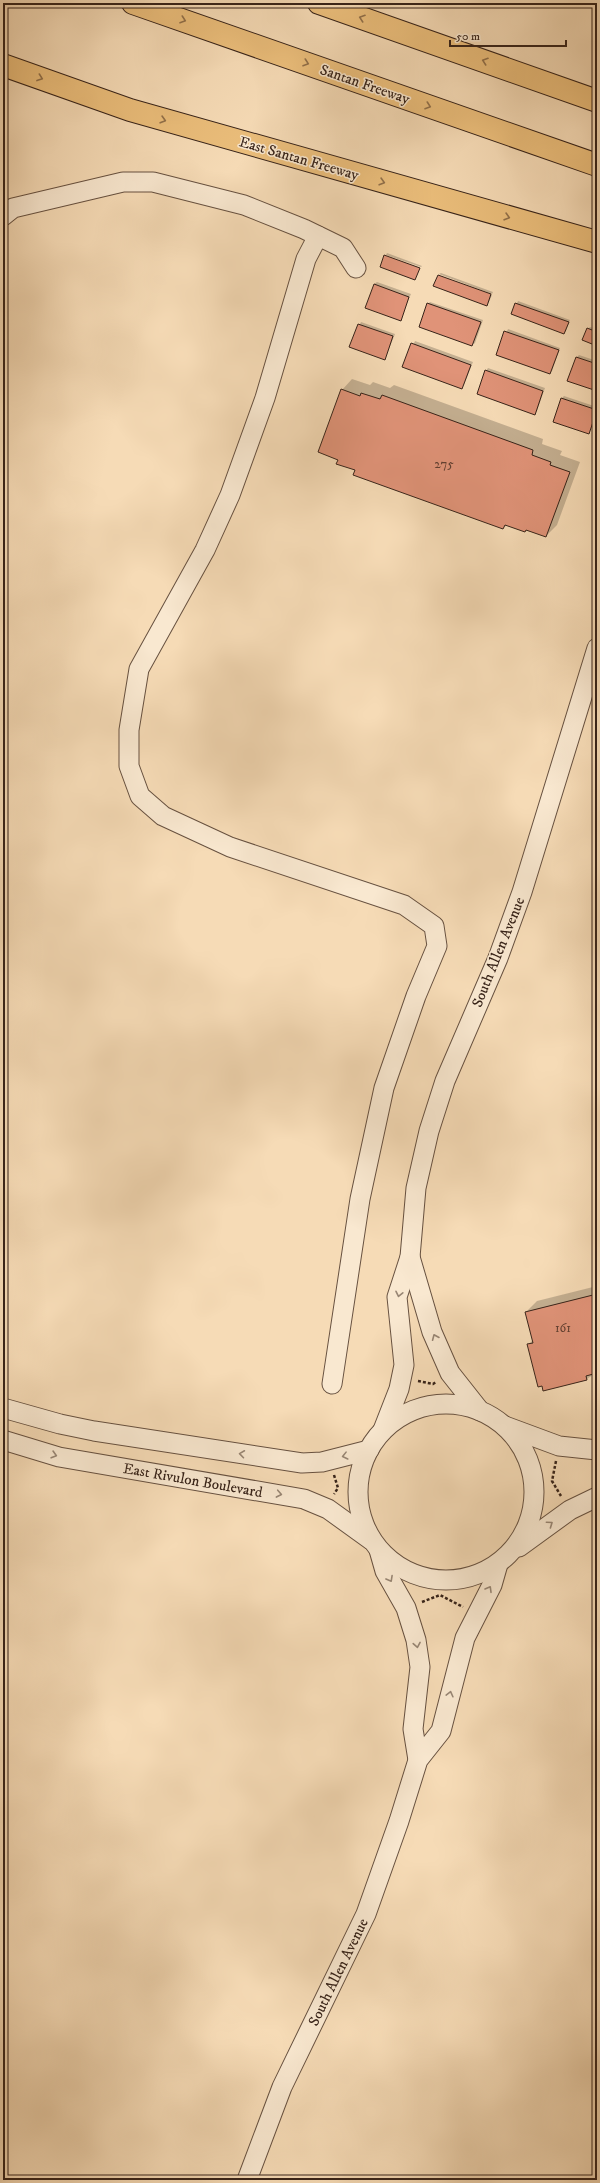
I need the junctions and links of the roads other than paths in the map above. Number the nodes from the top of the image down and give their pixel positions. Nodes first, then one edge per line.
1 (133, 3) edge
2 (319, 3) edge
3 (3, 65) edge
4 (522, 74) junction
5 (597, 90) edge
6 (597, 101) edge
7 (538, 145) junction
8 (597, 165) edge
9 (597, 176) edge
10 (3, 216) edge
11 (318, 236) junction
12 (597, 242) edge
13 (356, 268) dead end
14 (597, 648) edge
15 (410, 1257) junction
16 (332, 1384) dead end
17 (3, 1408) edge
18 (480, 1411) junction
19 (37, 1418) junction
20 (505, 1426) junction
21 (383, 1430) junction
22 (3, 1440) edge
23 (28, 1448) junction
24 (369, 1450) junction
25 (597, 1450) edge
26 (597, 1497) edge
27 (376, 1545) junction
28 (503, 1559) junction
29 (418, 1760) junction
30 (247, 2180) edge

1 -> 7 main road, Santan Freeway
4 -> 2 main road
3 -> 12 main road, East Santan Freeway
4 - 5 main road
4 - 6 main road
7 - 8 main road, Santan Freeway
7 - 9 main road
10 - 11 street
11 - 13 street
11 - 16 street
14 - 15 street, South Allen Avenue
18 -> 15 street, South Allen Avenue
15 -> 21 street, South Allen Avenue
17 - 19 street, East Rivulon Boulevard
18 - 20 street
18 - 21 street
19 - 23 street
24 -> 19 street, East Rivulon Boulevard
20 - 25 street
20 - 28 street
21 - 24 street
22 - 23 street, East Rivulon Boulevard
23 -> 27 street, East Rivulon Boulevard
24 - 27 street
28 -> 26 street
27 - 28 street
27 -> 29 street, South Allen Avenue
29 -> 28 street, South Allen Avenue
29 - 30 street, South Allen Avenue

